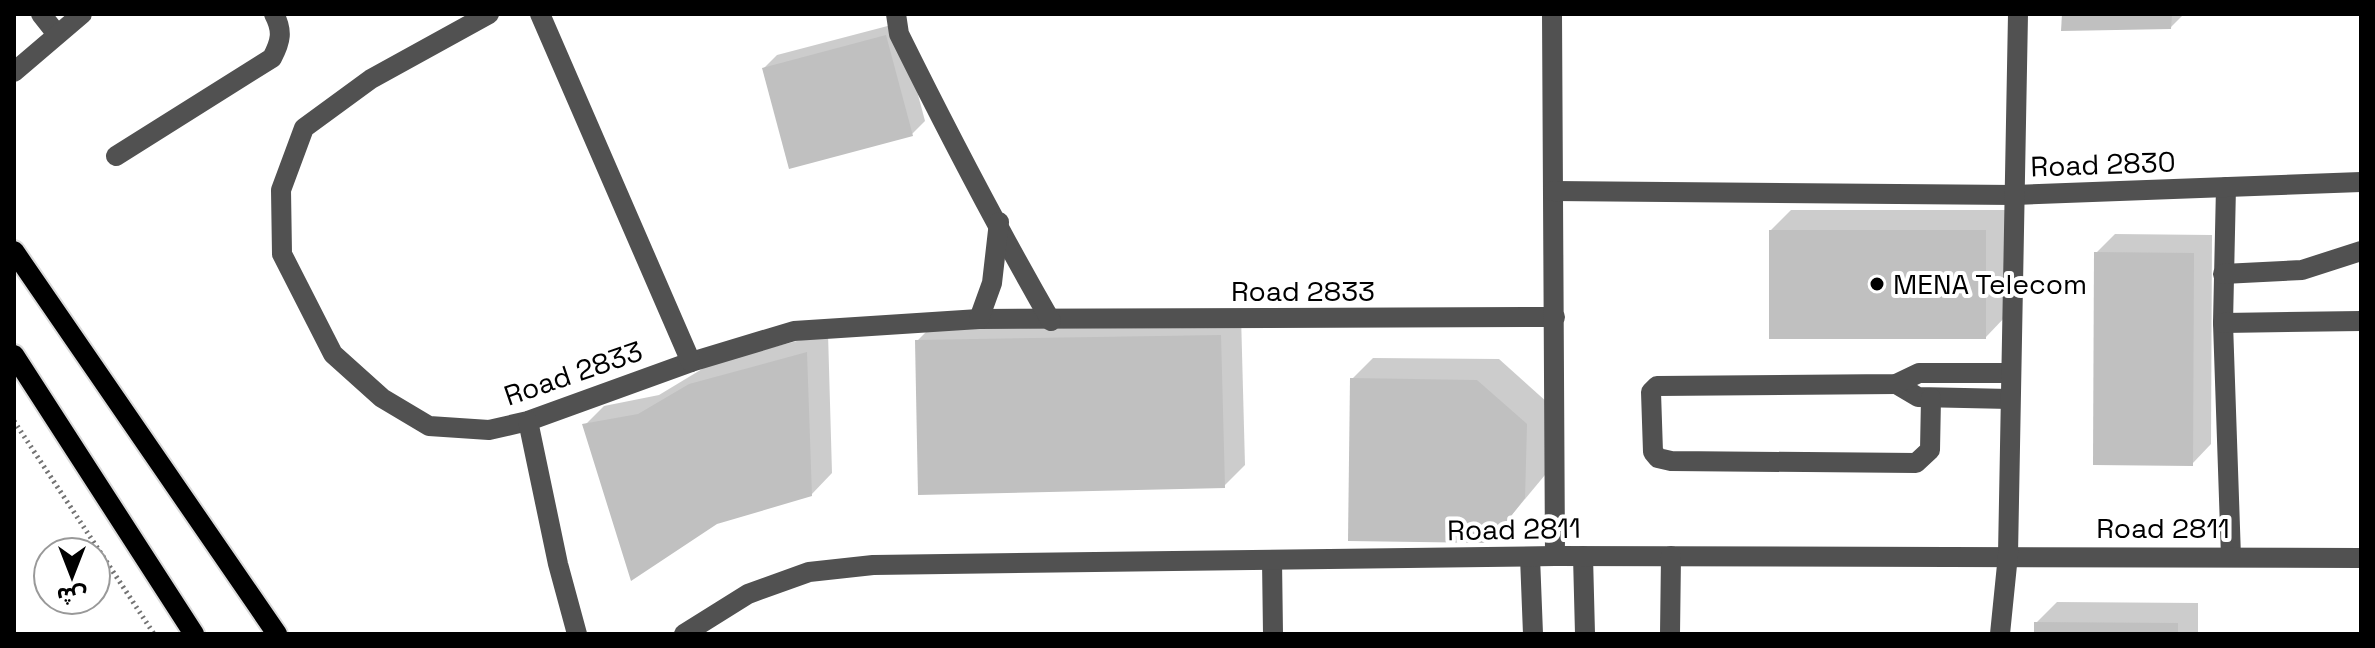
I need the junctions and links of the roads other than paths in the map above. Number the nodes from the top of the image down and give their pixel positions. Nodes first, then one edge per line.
1 (41, 14) edge
2 (274, 14) edge
3 (489, 14) edge
4 (540, 14) edge
5 (896, 14) edge
6 (1552, 14) edge
7 (2018, 14) edge
8 (76, 16) edge
9 (56, 33) junction
10 (14, 51) edge
11 (14, 72) edge
12 (116, 156) dead end
13 (2361, 182) edge
14 (2226, 187) junction
15 (1553, 191) junction
16 (2015, 195) junction
17 (999, 222) junction
18 (14, 251) edge
19 (2361, 251) edge
20 (2223, 274) junction
21 (1555, 317) junction
22 (979, 319) junction
23 (1051, 321) junction
24 (2361, 321) edge
25 (2223, 323) junction
26 (14, 355) edge
27 (691, 362) junction
28 (2011, 373) junction
29 (1896, 384) junction
30 (1931, 398) junction
31 (2010, 399) junction
32 (528, 421) junction
33 (2008, 555) junction
34 (1555, 556) junction
35 (1583, 556) junction
36 (1671, 556) junction
37 (1530, 557) junction
38 (2231, 557) junction
39 (2361, 558) edge
40 (1272, 560) junction
41 (194, 634) edge
42 (277, 634) edge
43 (577, 634) edge
44 (684, 634) edge
45 (1273, 634) edge
46 (1533, 634) edge
47 (1585, 634) edge
48 (1670, 634) edge
49 (2000, 634) edge

1 - 9 street
2 - 12 street
3 - 32 street, Road 2833
4 - 27 street, Road 2833
5 - 17 street
6 - 15 street
7 - 16 street
8 - 9 street
9 - 10 street
9 - 11 street
13 - 14 street, Road 2830
14 - 16 street, Road 2830
14 - 20 street
15 - 16 street
15 - 21 street
16 - 28 street, Road 2830
17 - 22 street
17 - 23 street
18 - 42 main road
19 - 20 street
20 - 25 street
21 - 23 street, Road 2833
21 - 34 street
22 - 23 street, Road 2833
22 - 27 street, Road 2833
24 - 25 street
25 - 38 street
26 - 41 main road
27 - 32 street, Road 2833
28 - 29 street
28 - 31 street, Road 2830
29 - 30 street
29 - 30 street
30 - 31 street
31 - 33 street, Road 2830
32 - 43 street
33 - 36 street, Road 2811
33 - 38 street, Road 2811
33 - 49 street, Road 2830
34 - 35 street, Road 2811
34 - 37 street, Road 2811
35 - 36 street, Road 2811
35 - 47 street
36 - 48 street
37 - 40 street, Road 2811
37 - 46 street
38 - 39 street, Road 2811
40 - 44 street, Road 2811
40 - 45 street

